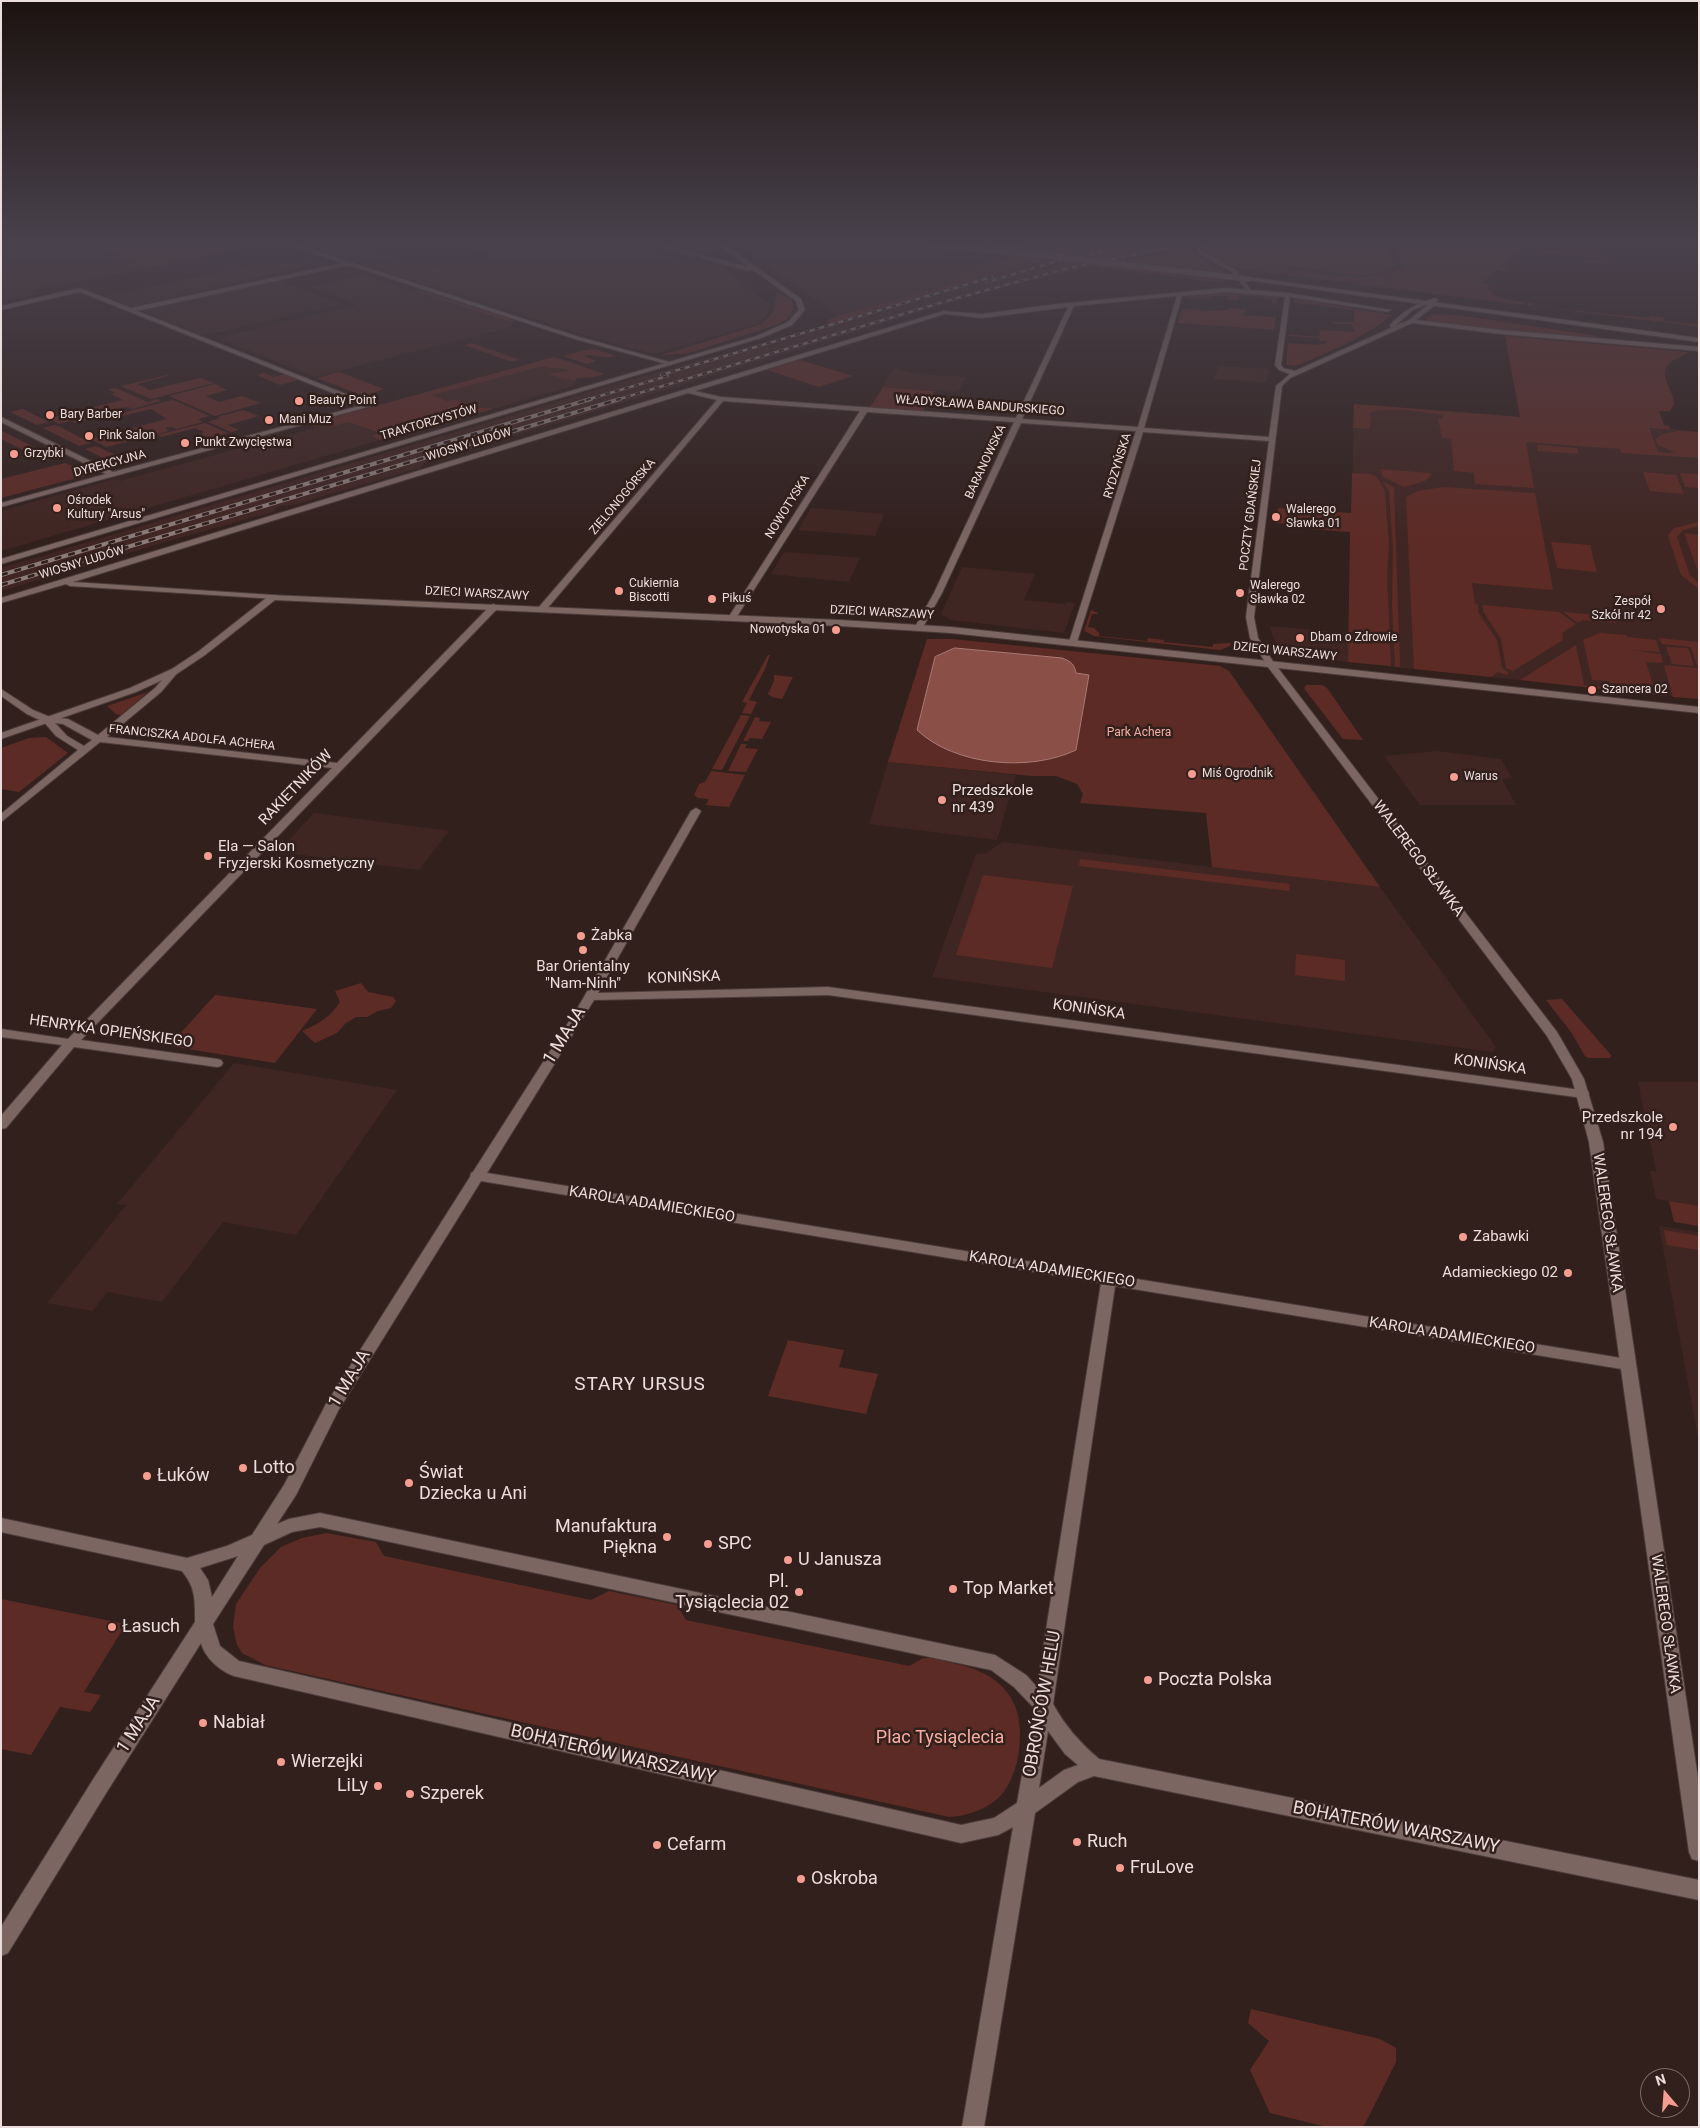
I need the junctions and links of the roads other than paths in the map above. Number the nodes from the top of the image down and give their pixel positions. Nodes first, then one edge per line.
1 (213, 342) edge
2 (596, 342) edge
3 (735, 342) edge
4 (846, 342) edge
5 (1054, 342) edge
6 (1166, 342) edge
7 (1281, 342) edge
8 (1360, 342) edge
9 (1606, 342) edge
10 (1699, 350) edge
11 (670, 362) junction
12 (1295, 373) junction
13 (688, 391) junction
14 (721, 399) junction
15 (865, 409) junction
16 (1, 419) edge
17 (1018, 420) junction
18 (1140, 430) junction
19 (1271, 439) junction
20 (113, 475) junction
21 (1, 505) edge
22 (1, 562) edge
23 (60, 583) junction
24 (273, 597) junction
25 (1, 601) edge
26 (494, 607) junction
27 (542, 609) junction
28 (732, 618) junction
29 (919, 627) junction
30 (1073, 642) junction
31 (1270, 663) junction
32 (175, 671) junction
33 (1, 692) edge
34 (1699, 710) edge
35 (48, 720) junction
36 (1, 736) edge
37 (98, 740) junction
38 (85, 750) junction
39 (338, 766) junction
40 (696, 811) dead end
41 (1, 820) edge
42 (589, 997) junction
43 (1, 1033) edge
44 (71, 1043) junction
45 (217, 1062) dead end
46 (1583, 1094) junction
47 (1, 1125) edge
48 (476, 1176) junction
49 (1109, 1280) junction
50 (1628, 1364) junction
51 (1, 1525) edge
52 (258, 1539) junction
53 (187, 1565) junction
54 (204, 1623) junction
55 (1043, 1705) junction
56 (1094, 1767) junction
57 (1025, 1810) junction
58 (1699, 1852) edge
59 (1699, 1890) edge
60 (1, 1946) edge
61 (973, 2127) edge

1 - 20 street, DYREKCYJNA
2 - 11 street
3 - 11 street, TRAKTORZYSTÓW
4 - 13 street, WIOSNY LUDÓW
5 - 17 street, BARANOWSKA
6 - 18 street, RYDZYŃSKA
7 - 12 street
8 - 12 street, POCZTY GDAŃSKIEJ
9 - 10 street
11 - 22 street, TRAKTORZYSTÓW
12 - 19 street, POCZTY GDAŃSKIEJ
13 - 14 street, WŁADYSŁAWA BANDURSKIEGO
13 - 23 street, WIOSNY LUDÓW
14 - 15 street, WŁADYSŁAWA BANDURSKIEGO
14 - 27 street, ZIELONOGÓRSKA
15 - 17 street, WŁADYSŁAWA BANDURSKIEGO
15 - 28 street, NOWOTYSKA
16 - 20 street
17 - 18 street, WŁADYSŁAWA BANDURSKIEGO
17 - 29 street, BARANOWSKA
18 - 19 street, WŁADYSŁAWA BANDURSKIEGO
18 - 30 street, RYDZYŃSKA
19 - 31 street, POCZTY GDAŃSKIEJ
20 - 21 street, DYREKCYJNA
23 - 24 street, DZIECI WARSZAWY
23 - 25 street, WIOSNY LUDÓW
24 - 26 street, DZIECI WARSZAWY
24 - 32 street
26 - 27 street, DZIECI WARSZAWY
26 - 39 street, RAKIETNIKÓW
27 - 28 street, DZIECI WARSZAWY
28 - 29 street, DZIECI WARSZAWY
29 - 30 street, DZIECI WARSZAWY
30 - 31 street, DZIECI WARSZAWY
31 - 34 street, DZIECI WARSZAWY
31 - 46 street, WALEREGO SŁAWKA
32 - 35 street
32 - 37 street
33 - 35 street, FRANCISZKA ADOLFA ACHERA
35 - 36 street
35 - 37 street, FRANCISZKA ADOLFA ACHERA
35 - 38 street, FRANCISZKA ADOLFA ACHERA
37 - 38 street
37 - 39 street, FRANCISZKA ADOLFA ACHERA
38 - 41 street
39 - 44 street, RAKIETNIKÓW
40 - 42 street, 1 MAJA
42 - 46 street, KONIŃSKA
42 - 48 street, 1 MAJA
43 - 44 street, HENRYKA OPIEŃSKIEGO
44 - 45 street, HENRYKA OPIEŃSKIEGO
44 - 47 street, RAKIETNIKÓW
46 - 50 street, WALEREGO SŁAWKA
48 - 49 street, KAROLA ADAMIECKIEGO
48 - 52 street, 1 MAJA
49 - 50 street, KAROLA ADAMIECKIEGO
49 - 55 street, OBROŃCÓW HELU
50 - 58 street, WALEREGO SŁAWKA
51 - 53 street, BOHATERÓW WARSZAWY
52 - 53 street, BOHATERÓW WARSZAWY
52 - 54 street, 1 MAJA
52 - 55 street, BOHATERÓW WARSZAWY
53 - 54 street, BOHATERÓW WARSZAWY
54 - 57 street, BOHATERÓW WARSZAWY
54 - 60 street, 1 MAJA
55 - 56 street, BOHATERÓW WARSZAWY
55 - 57 street, OBROŃCÓW HELU
56 - 57 street, BOHATERÓW WARSZAWY
56 - 59 street, BOHATERÓW WARSZAWY
57 - 61 street, OBROŃCÓW HELU

